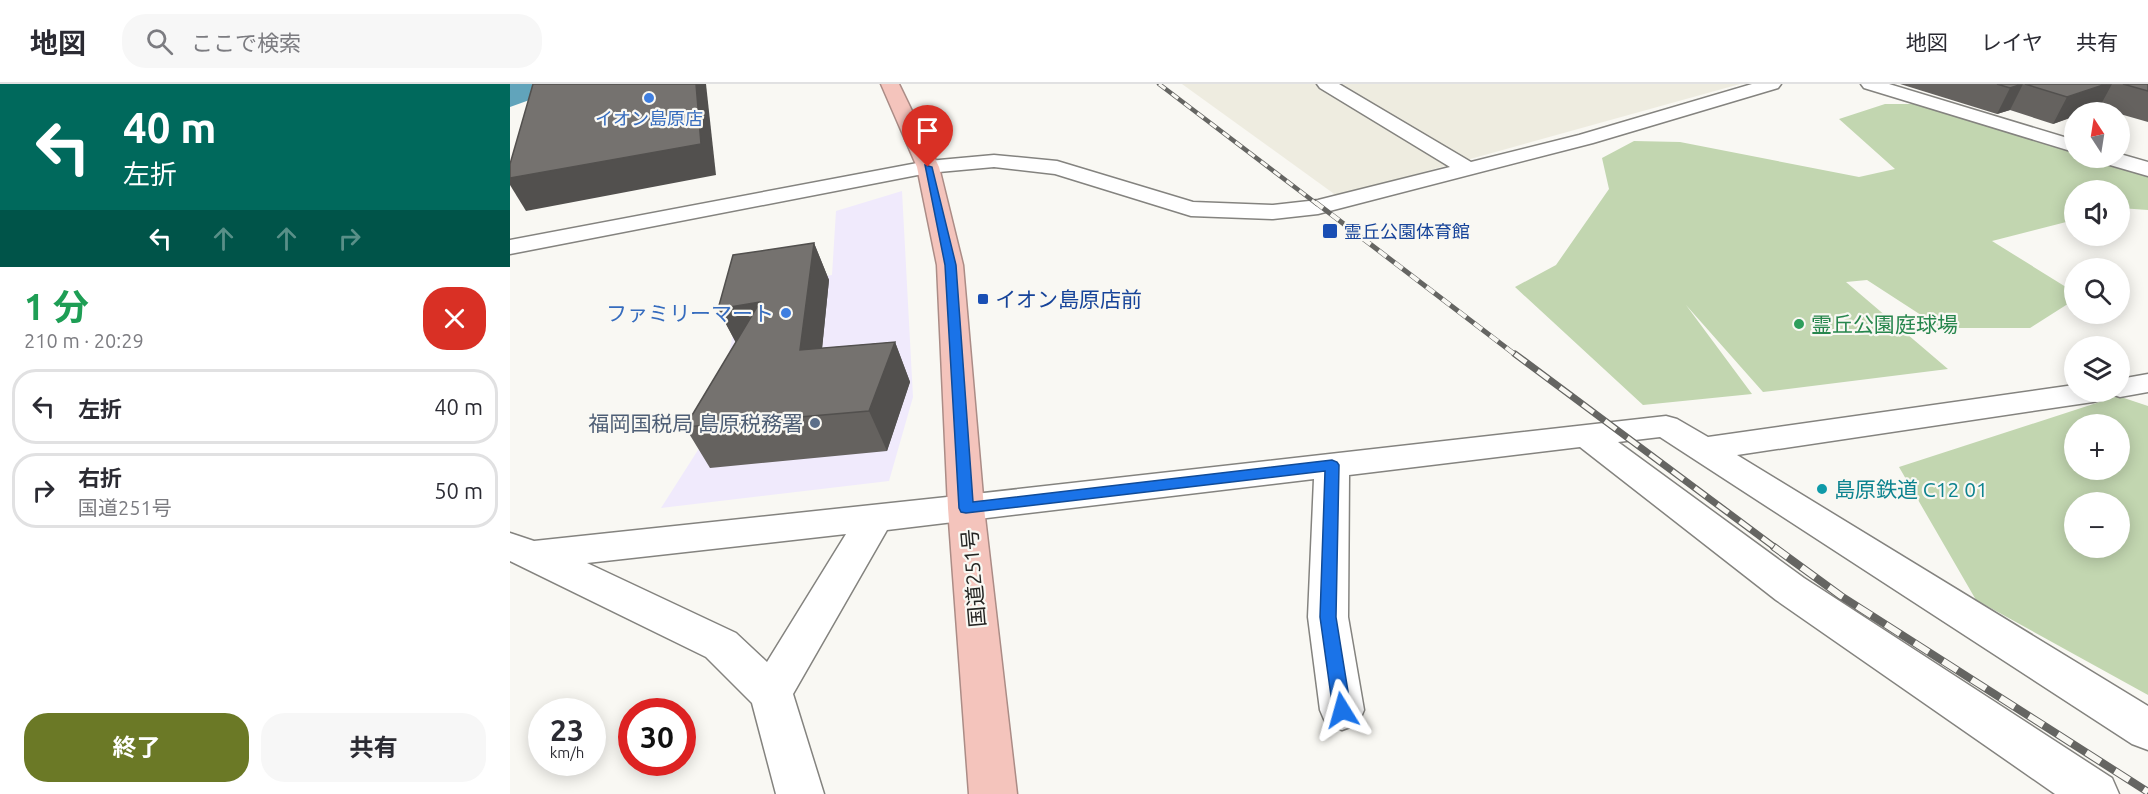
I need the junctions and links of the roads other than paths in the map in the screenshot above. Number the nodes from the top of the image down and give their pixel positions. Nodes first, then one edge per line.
1 (890, 84) edge
2 (1326, 84) edge
3 (1772, 84) edge
4 (1870, 84) edge
5 (2064, 143) edge
6 (2130, 164) edge
7 (928, 167) junction
8 (1468, 169) junction
9 (2148, 169) edge
10 (510, 247) edge
11 (2148, 383) edge
12 (2130, 386) edge
13 (2064, 396) edge
14 (1586, 435) junction
15 (1702, 449) junction
16 (1332, 465) junction
17 (966, 508) junction
18 (874, 518) junction
19 (522, 551) edge
20 (771, 693) junction
21 (1342, 710) dead end
22 (2148, 730) edge
23 (800, 794) edge
24 (993, 794) edge
25 (2095, 794) edge

1 - 7 highway, 国道251号
2 - 8 street
3 - 8 street
4 - 5 street
6 - 9 street
7 - 8 street
7 - 10 street
7 - 17 highway, 国道251号
11 - 12 street
13 - 15 street
14 - 15 street
14 - 16 street
14 - 25 street
15 - 22 street
16 - 17 street
16 - 21 street
17 - 18 street
17 - 24 highway, 国道251号
18 - 19 street
18 - 20 street
19 - 20 street
20 - 23 street

